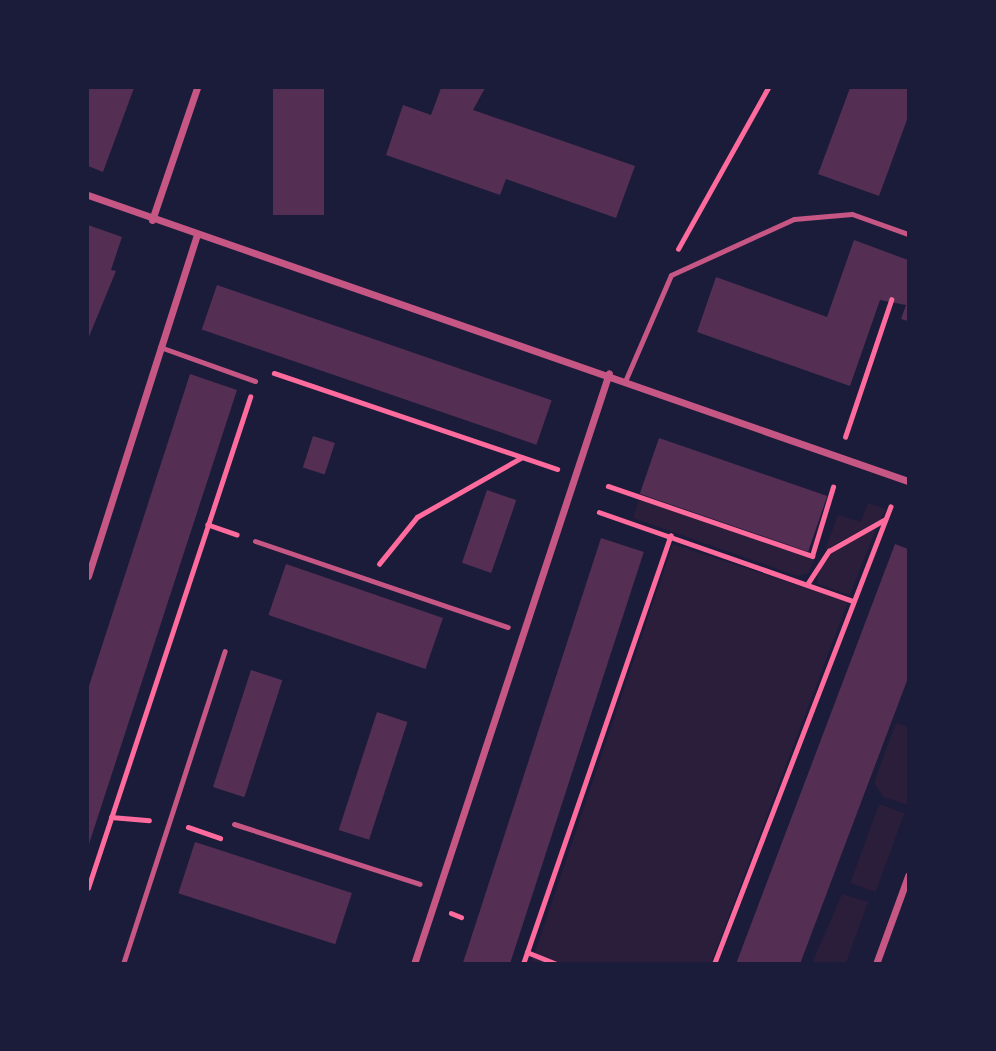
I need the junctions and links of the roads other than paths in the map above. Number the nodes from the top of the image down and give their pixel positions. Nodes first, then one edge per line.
1 (197, 88) edge
2 (88, 195) edge
3 (152, 220) junction
4 (197, 234) junction
5 (908, 234) edge
6 (160, 347) junction
7 (610, 373) junction
8 (626, 379) junction
9 (255, 381) road end
10 (908, 481) edge
11 (255, 541) road end
12 (88, 576) edge
13 (508, 626) dead end
14 (225, 652) dead end
15 (234, 824) dead end
16 (908, 876) edge
17 (420, 884) dead end
18 (123, 964) edge
19 (414, 964) edge
20 (877, 964) edge

1 - 3 street
2 - 3 street
3 - 4 street
4 - 6 street
4 - 7 street
5 - 8 lane
6 - 9 lane
6 - 12 street
7 - 8 street
7 - 19 street
8 - 10 street
11 - 13 lane
14 - 18 lane
15 - 17 lane
16 - 20 street

